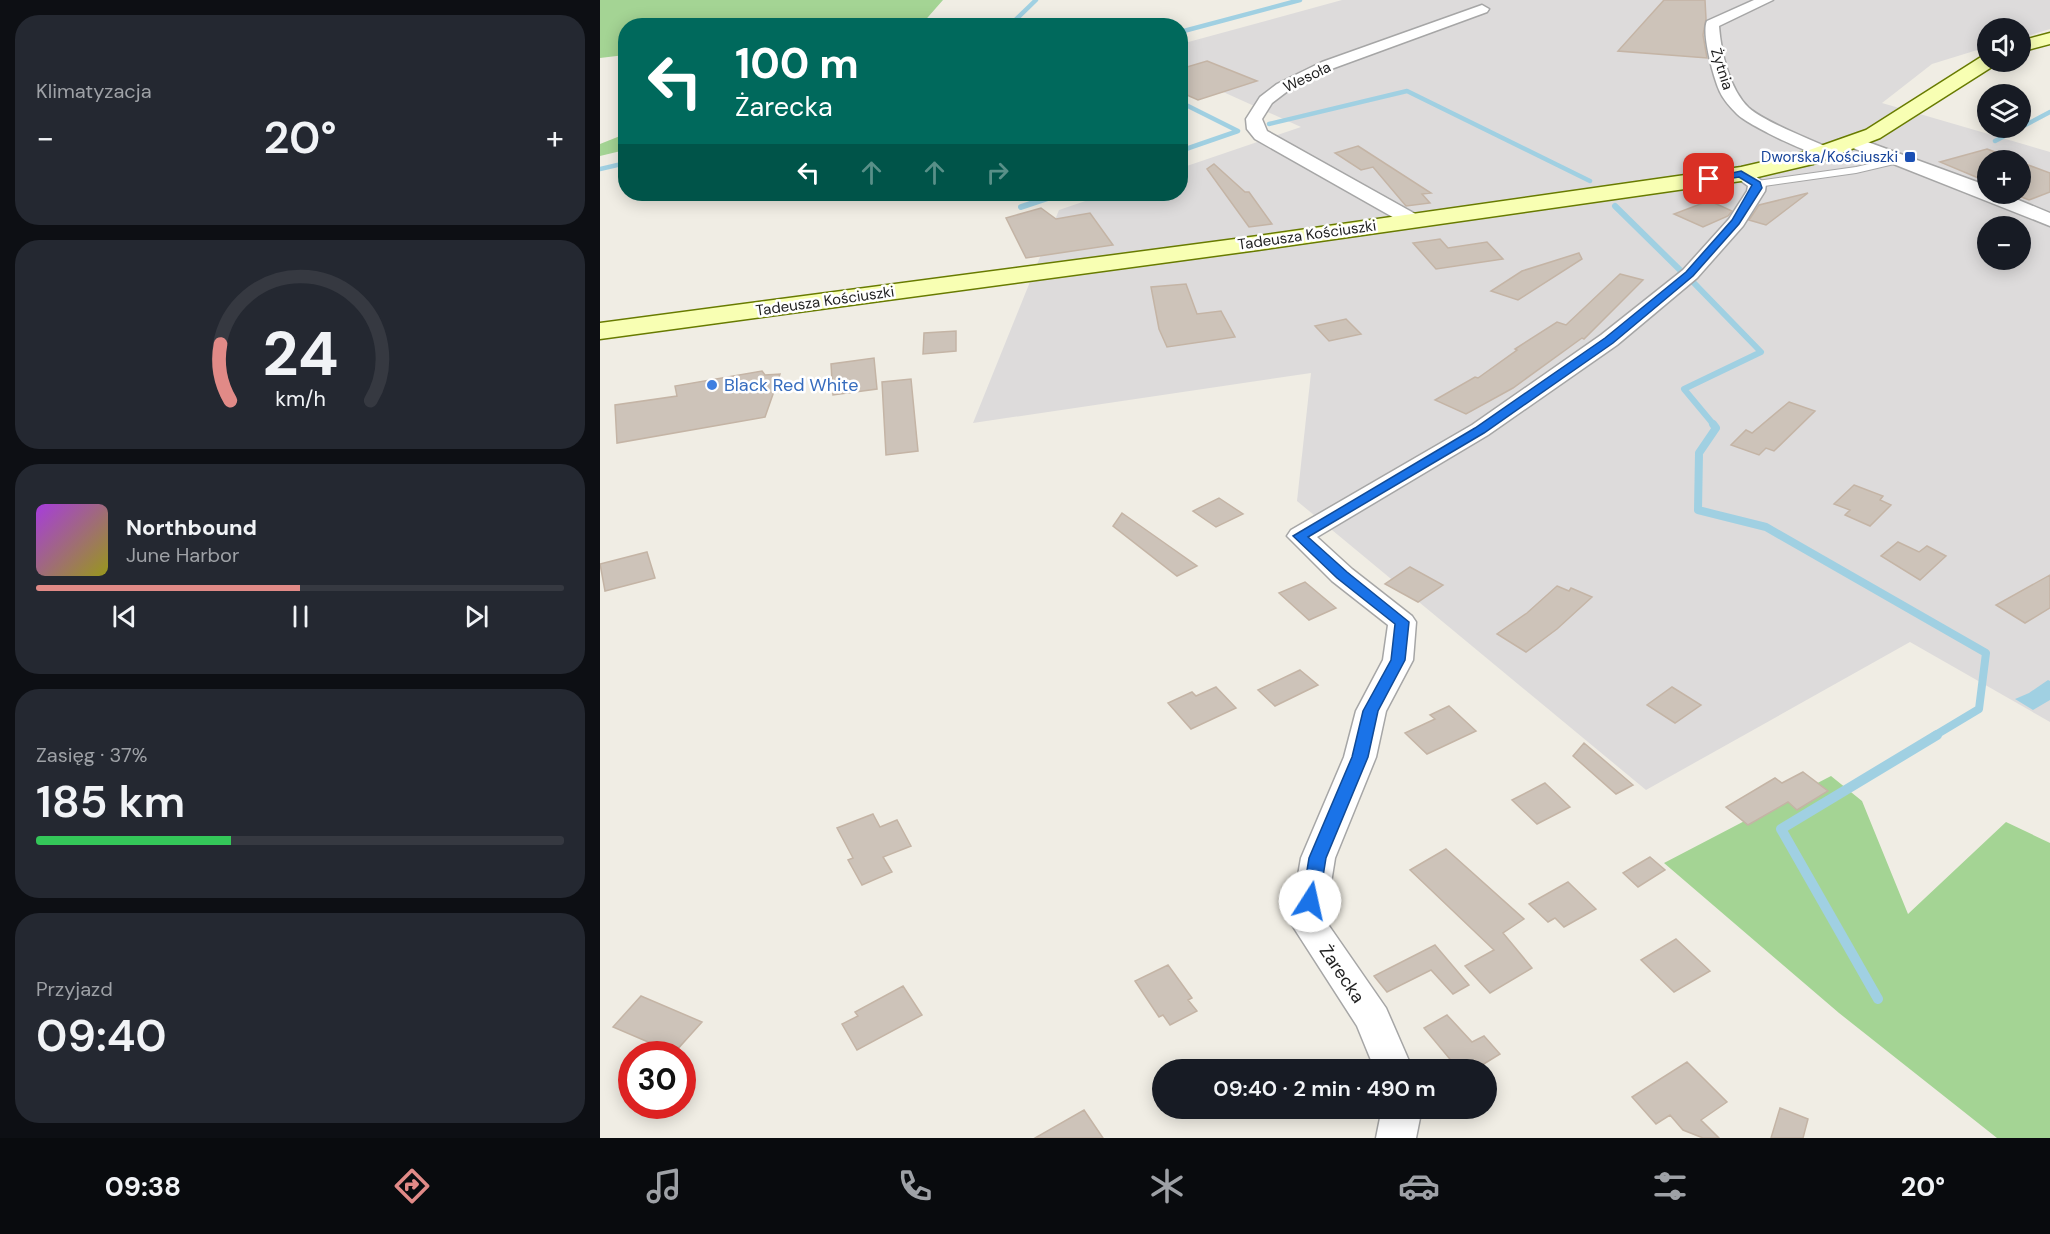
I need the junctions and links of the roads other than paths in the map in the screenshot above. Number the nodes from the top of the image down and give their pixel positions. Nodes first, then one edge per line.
1 (1766, 0) edge
2 (1482, 9) dead end
3 (2050, 38) edge
4 (2031, 44) edge
5 (1977, 67) edge
6 (1854, 142) junction
7 (1826, 153) junction
8 (1904, 159) junction
9 (1749, 179) junction
10 (1977, 189) edge
11 (2013, 204) edge
12 (1412, 219) junction
13 (2050, 220) edge
14 (600, 331) edge
15 (1389, 1059) edge
16 (1400, 1119) edge
17 (1396, 1138) edge

1 - 7 street, Żytnia
2 - 12 street, Wesoła
3 - 4 main road
5 - 6 main road, Tadeusza Kościuszki
6 - 7 main road, Tadeusza Kościuszki
6 - 8 street
7 - 9 main road, Tadeusza Kościuszki
8 - 9 lane
8 - 10 street
9 - 12 main road, Tadeusza Kościuszki
9 - 15 street, Żarecka
11 - 13 street
12 - 14 main road, Tadeusza Kościuszki
16 - 17 street

